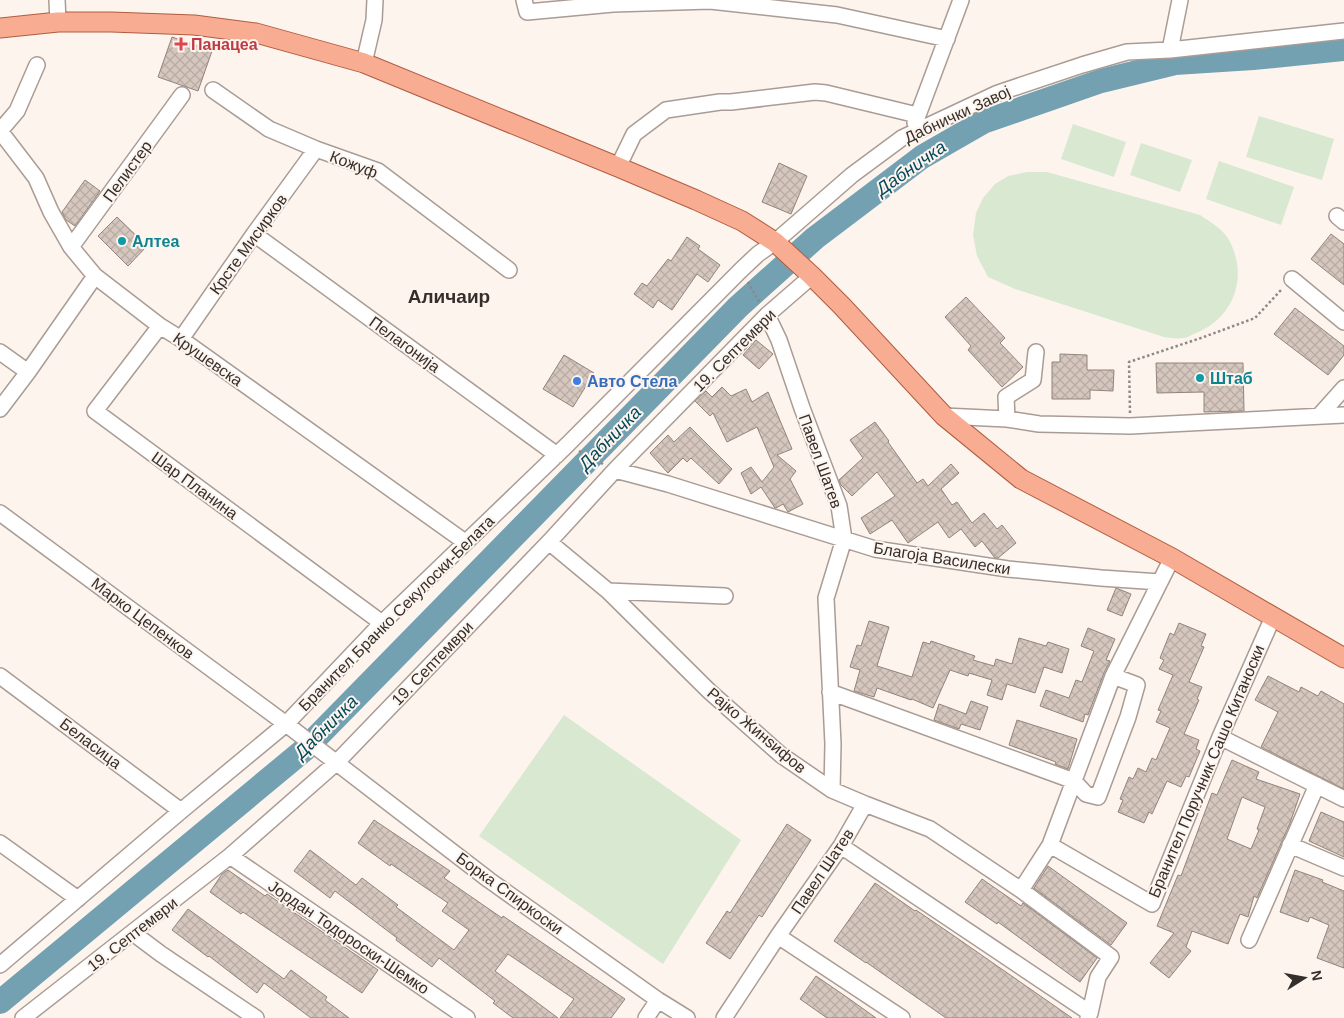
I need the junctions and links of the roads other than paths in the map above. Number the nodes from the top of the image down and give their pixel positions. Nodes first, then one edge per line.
1 (57, 0) edge
2 (375, 0) edge
3 (524, 0) edge
4 (961, 0) edge
5 (1180, 0) edge
6 (710, 1) edge
7 (836, 8) edge
8 (58, 22) junction
9 (0, 28) edge
10 (1344, 31) edge
11 (946, 39) junction
12 (1170, 50) junction
13 (364, 63) junction
14 (37, 65) dead end
15 (214, 90) dead end
16 (182, 94) dead end
17 (917, 115) junction
18 (0, 131) edge
19 (912, 132) junction
20 (316, 149) junction
21 (618, 167) junction
22 (254, 234) junction
23 (775, 242) junction
24 (71, 246) junction
25 (509, 270) dead end
26 (96, 276) junction
27 (812, 276) junction
28 (1292, 279) road end
29 (768, 315) junction
30 (1344, 322) edge
31 (160, 326) junction
32 (181, 339) junction
33 (0, 352) edge
34 (1036, 352) dead end
35 (28, 372) junction
36 (1344, 388) edge
37 (0, 409) edge
38 (1344, 415) edge
39 (944, 416) junction
40 (1319, 416) junction
41 (1007, 419) junction
42 (562, 450) junction
43 (615, 470) junction
44 (0, 513) edge
45 (844, 539) junction
46 (465, 542) junction
47 (549, 542) junction
48 (1172, 558) junction
49 (1160, 582) junction
50 (608, 591) junction
51 (725, 596) dead end
52 (1273, 617) junction
53 (382, 623) junction
54 (1344, 658) edge
55 (0, 676) edge
56 (1113, 676) junction
57 (830, 692) junction
58 (286, 724) junction
59 (1220, 737) junction
60 (337, 762) junction
61 (1074, 781) junction
62 (1317, 786) junction
63 (832, 790) junction
64 (1344, 798) edge
65 (865, 804) junction
66 (181, 811) junction
67 (0, 843) edge
68 (1050, 845) junction
69 (1290, 845) junction
70 (841, 846) junction
71 (230, 856) junction
72 (1344, 868) edge
73 (1021, 890) junction
74 (78, 899) junction
75 (133, 933) junction
76 (778, 936) junction
77 (1248, 940) dead end
78 (0, 965) edge
79 (658, 1000) junction
80 (1089, 1015) edge
81 (31, 1016) edge
82 (256, 1018) edge
83 (467, 1018) edge
84 (646, 1018) edge
85 (687, 1018) edge
86 (724, 1018) edge
87 (902, 1018) edge

1 - 8 street
2 - 13 street
3 - 6 street
4 - 11 street
5 - 12 street
6 - 7 street
7 - 11 street
8 - 9 main road
8 - 13 main road
10 - 12 street, Дабнички Завој
11 - 17 street
12 - 19 street, Дабнички Завој
13 - 21 main road
14 - 18 street
15 - 20 street, Кожуф
16 - 24 street, Пелистер
17 - 19 street
17 - 21 street
18 - 24 street, Крушевска
19 - 23 street, Дабнички Завој
20 - 22 street, Крсте Мисирков
20 - 25 street, Кожуф
21 - 23 main road
22 - 32 street, Крсте Мисирков
22 - 42 street, Пелагонија
23 - 27 main road
23 - 42 street, Бранител Бранко Секулоски-Белата
24 - 26 street, Крушевска
26 - 31 street, Крушевска
26 - 35 street
27 - 29 street, 19. Септември
27 - 39 main road
28 - 30 street
29 - 43 street, 19. Септември
29 - 45 street, Павел Шатев
31 - 32 street, Крушевска
31 - 53 street, Шар Планина
32 - 46 street, Крушевска
33 - 35 street
34 - 41 street
35 - 37 street
36 - 40 street
38 - 40 street
39 - 41 street
39 - 48 main road
40 - 41 street
42 - 46 street, Бранител Бранко Секулоски-Белата
43 - 45 street, Благоја Василески
43 - 47 street, 19. Септември
44 - 58 street, Марко Цепенков
45 - 49 street, Благоја Василески
45 - 57 street, Павел Шатев
46 - 53 street, Бранител Бранко Секулоски-Белата
47 - 50 street, Рајко Жинѕифов
47 - 60 street, 19. Септември
48 - 49 street
48 - 52 main road
49 - 56 street
50 - 51 street
50 - 63 street, Рајко Жинѕифов
52 - 54 main road
52 - 59 street, Бранител Поручник Сашо Китаноски
53 - 58 street, Бранител Бранко Секулоски-Белата
55 - 66 street, Беласица
56 - 61 street
56 - 61 street
57 - 61 street
57 - 63 street, Павел Шатев
58 - 60 street, Марко Цепенков
58 - 66 street, Бранител Бранко Секулоски-Белата
59 - 62 street
59 - 68 street, Бранител Поручник Сашо Китаноски
60 - 71 street, 19. Септември
60 - 79 street, Борка Спиркоски
61 - 68 street
62 - 64 street
62 - 69 street
63 - 65 street, Рајко Жинѕифов
65 - 70 street, Павел Шатев
65 - 73 street, Рајко Жинѕифов
66 - 74 street, Бранител Бранко Секулоски-Белата
67 - 74 street
68 - 73 street
69 - 72 street
69 - 77 street
70 - 76 street, Павел Шатев
70 - 80 street
71 - 75 street, 19. Септември
71 - 83 street, Јордан Тодороски-Шемко
73 - 80 street, Рајко Жинѕифов
74 - 78 street, Бранител Бранко Секулоски-Белата
75 - 81 street, 19. Септември
75 - 82 street
76 - 86 street, Павел Шатев
76 - 87 street
79 - 84 street
79 - 85 street, Борка Спиркоски

